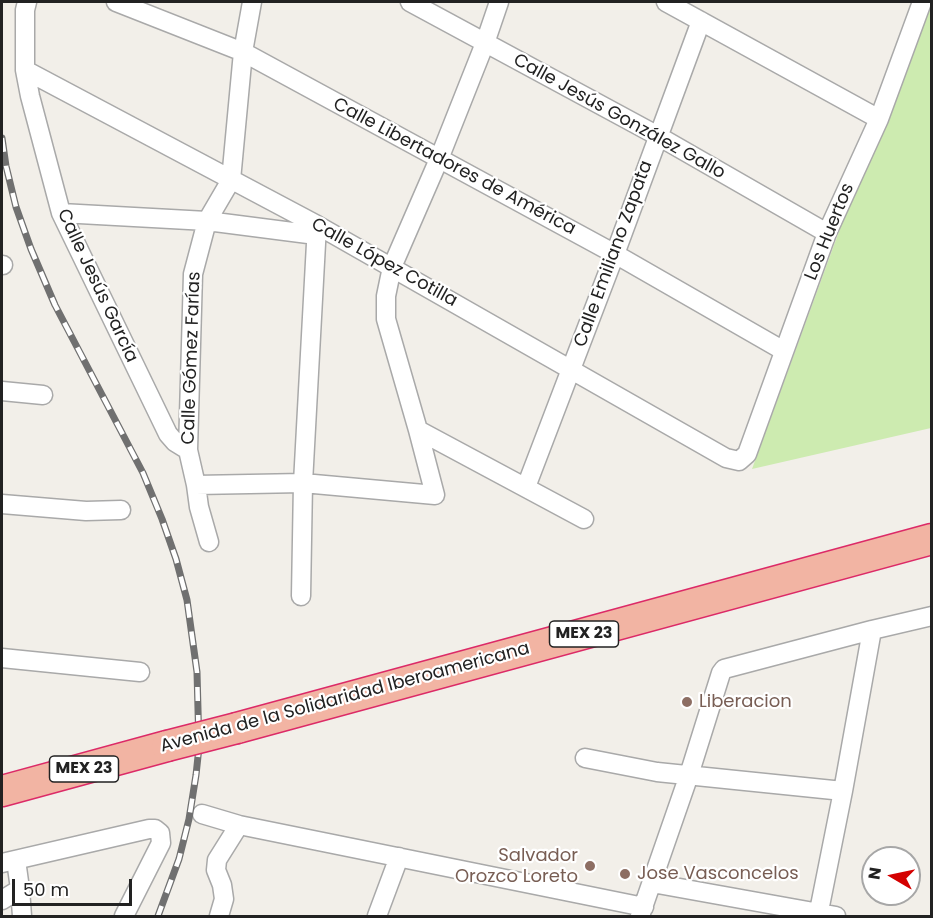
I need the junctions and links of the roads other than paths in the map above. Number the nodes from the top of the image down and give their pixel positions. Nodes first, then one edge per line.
1 (27, 2) edge
2 (116, 2) edge
3 (252, 2) edge
4 (410, 2) edge
5 (499, 2) edge
6 (666, 2) edge
7 (922, 2) edge
8 (701, 21) junction
9 (485, 43) junction
10 (243, 52) junction
11 (26, 70) junction
12 (879, 119) junction
13 (658, 136) junction
14 (439, 159) junction
15 (231, 180) junction
16 (61, 213) junction
17 (207, 221) junction
18 (317, 230) junction
19 (827, 233) junction
20 (615, 254) junction
21 (392, 267) junction
22 (784, 351) junction
23 (571, 370) junction
24 (2, 391) edge
25 (43, 395) dead end
26 (418, 430) junction
27 (188, 450) junction
28 (739, 461) joint
29 (303, 483) junction
30 (196, 485) junction
31 (526, 487) junction
32 (2, 504) edge
33 (121, 510) dead end
34 (584, 519) dead end
35 (932, 539) edge
36 (209, 542) dead end
37 (301, 596) dead end
38 (932, 616) edge
39 (872, 630) junction
40 (2, 658) edge
41 (140, 672) dead end
42 (585, 758) dead end
43 (688, 775) junction
44 (2, 791) edge
45 (843, 791) junction
46 (202, 814) dead end
47 (239, 825) junction
48 (399, 857) junction
49 (9, 861) edge
50 (652, 883) junction
51 (20, 890) junction
52 (2, 900) edge
53 (642, 912) edge
54 (824, 915) edge
55 (22, 916) edge
56 (124, 916) edge
57 (219, 916) edge
58 (377, 916) edge

1 - 11 street, Calle Jesús García
2 - 10 street, Calle Libertadores de América
3 - 10 street, Calle Gómez Farías
4 - 9 street, Calle Jesús González Gallo
5 - 9 street
6 - 8 street
7 - 12 street, Los Huertos
8 - 12 street
8 - 13 street, Calle Emiliano Zapata
9 - 13 street, Calle Jesús González Gallo
9 - 14 street
10 - 14 street, Calle Libertadores de América
10 - 15 street, Calle Gómez Farías
11 - 15 street, Calle López Cotilla
11 - 16 street, Calle Jesús García
12 - 19 street, Los Huertos
13 - 19 street, Calle Jesús González Gallo
13 - 20 street, Calle Emiliano Zapata
14 - 20 street, Calle Libertadores de América
14 - 21 street
15 - 17 street, Calle Gómez Farías
15 - 18 street, Calle López Cotilla
16 - 17 street
16 - 27 street, Calle Jesús García
17 - 18 street
17 - 27 street, Calle Gómez Farías
18 - 21 street, Calle López Cotilla
18 - 29 street
19 - 22 street, Los Huertos
20 - 22 street, Calle Libertadores de América
20 - 23 street, Calle Emiliano Zapata
21 - 23 street, Calle López Cotilla
21 - 26 street
22 - 28 street, Los Huertos
23 - 28 street, Calle López Cotilla
23 - 31 street, Calle Emiliano Zapata
24 - 25 street
26 - 29 street
26 - 31 street
27 - 30 street, Calle Gómez Farías
29 - 30 street
29 - 37 street
30 - 36 street, Calle Gómez Farías
31 - 34 street
32 - 33 street
35 - 44 highway, Avenida de la Solidaridad Iberoamericana / MEX 23, bridge
38 - 39 street
39 - 43 street
39 - 45 street
40 - 41 street
42 - 43 street
43 - 45 street
43 - 50 street
45 - 54 street
46 - 47 street
47 - 48 street
47 - 57 street
48 - 53 street
48 - 58 street
49 - 51 street
49 - 56 street
50 - 53 street
50 - 54 street
51 - 52 street
51 - 55 street

